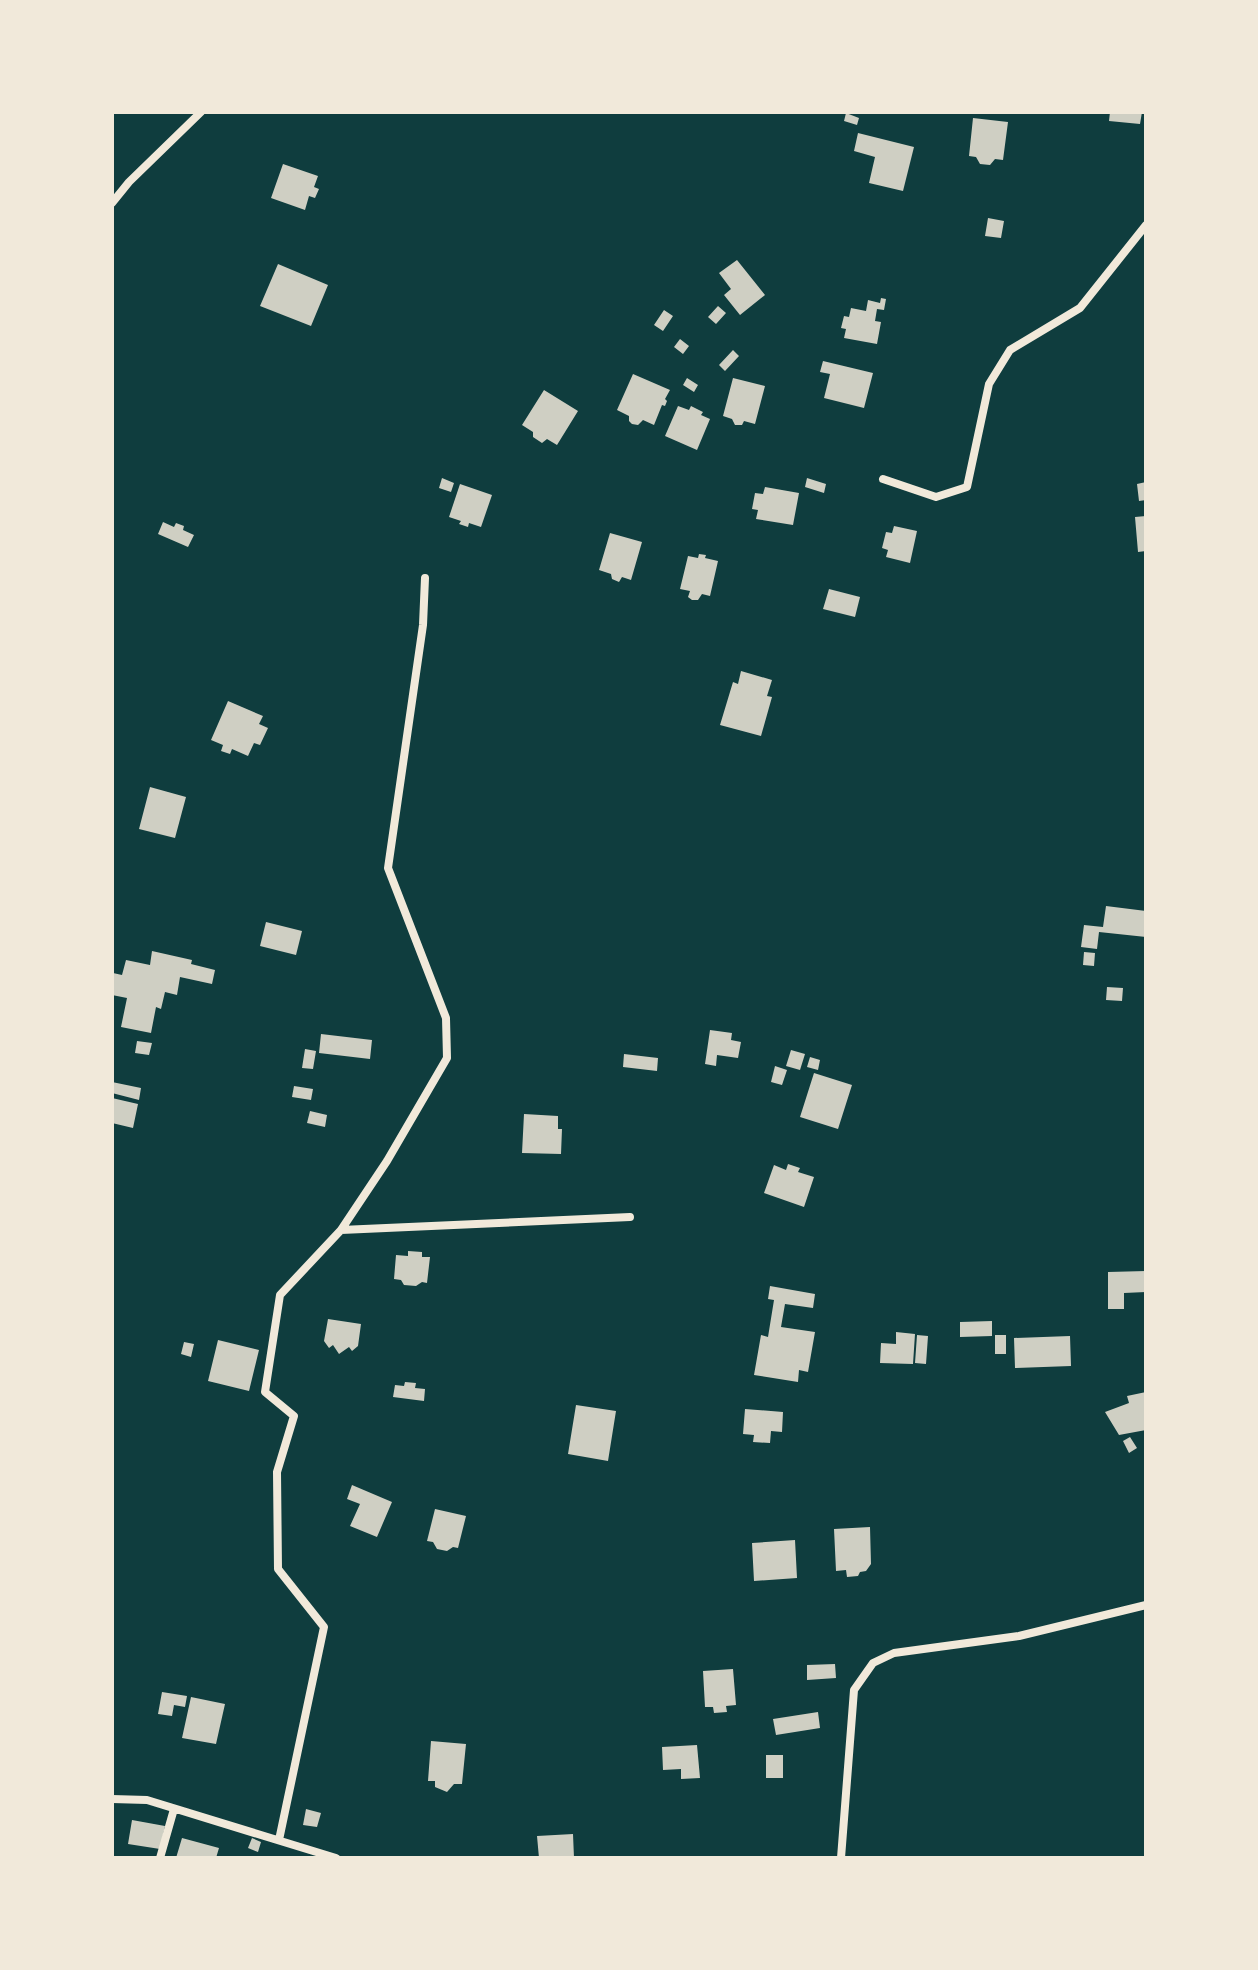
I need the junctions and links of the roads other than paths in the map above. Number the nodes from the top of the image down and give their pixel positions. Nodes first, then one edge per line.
1 (201, 112) edge
2 (112, 203) edge
3 (1146, 225) edge
4 (883, 479) dead end
5 (425, 578) dead end
6 (630, 1217) dead end
7 (341, 1230) junction
8 (1146, 1605) edge
9 (112, 1799) edge
10 (174, 1809) junction
11 (279, 1840) junction
12 (160, 1858) edge
13 (336, 1858) edge
14 (841, 1858) edge

1 - 2 street
3 - 4 street
5 - 7 street
6 - 7 street
7 - 11 street
8 - 14 street
9 - 10 street
10 - 11 street
10 - 12 street
11 - 13 street

